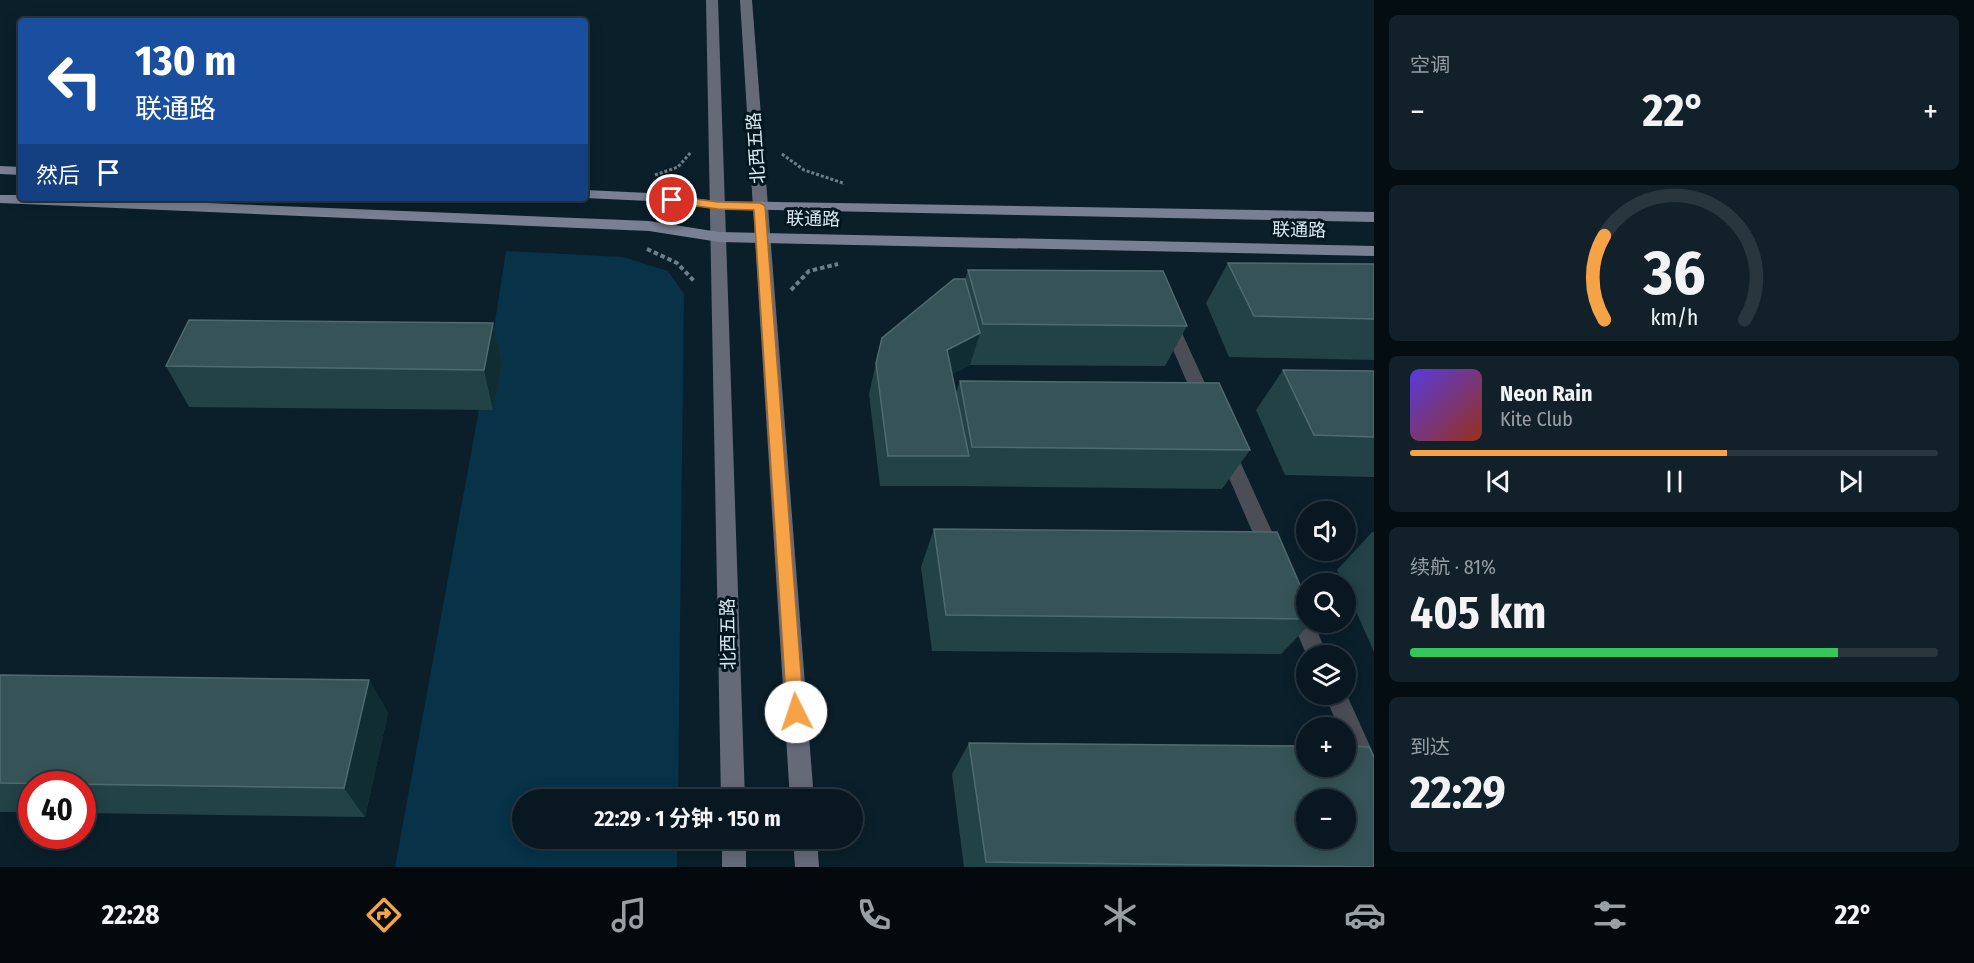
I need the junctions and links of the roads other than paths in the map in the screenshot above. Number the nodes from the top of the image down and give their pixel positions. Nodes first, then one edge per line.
1 (712, 0) edge
2 (746, 0) edge
3 (0, 170) edge
4 (18, 171) edge
5 (588, 194) edge
6 (0, 199) edge
7 (18, 200) edge
8 (48, 201) edge
9 (718, 205) junction
10 (760, 206) junction
11 (1374, 217) edge
12 (719, 237) junction
13 (761, 237) junction
14 (1374, 251) edge
15 (1159, 301) edge
16 (1279, 569) edge
17 (1289, 591) edge
18 (1313, 645) edge
19 (1340, 705) edge
20 (1374, 782) edge
21 (733, 789) edge
22 (801, 789) edge
23 (734, 849) edge
24 (806, 849) edge
25 (734, 867) edge
26 (807, 867) edge

1 - 9 street, 北西五路
2 - 10 street, 北西五路
3 - 4 main road
5 - 9 main road, 联通路
6 - 7 main road, 联通路
8 - 12 main road, 联通路
9 - 10 main road, 联通路
9 - 12 street, 北西五路
10 - 11 main road, 联通路
10 - 13 street, 北西五路
12 - 13 main road, 联通路
12 - 21 street, 北西五路
13 - 14 main road, 联通路
13 - 22 street, 北西五路
15 - 16 street
17 - 18 street
19 - 20 street
23 - 25 street
24 - 26 street

